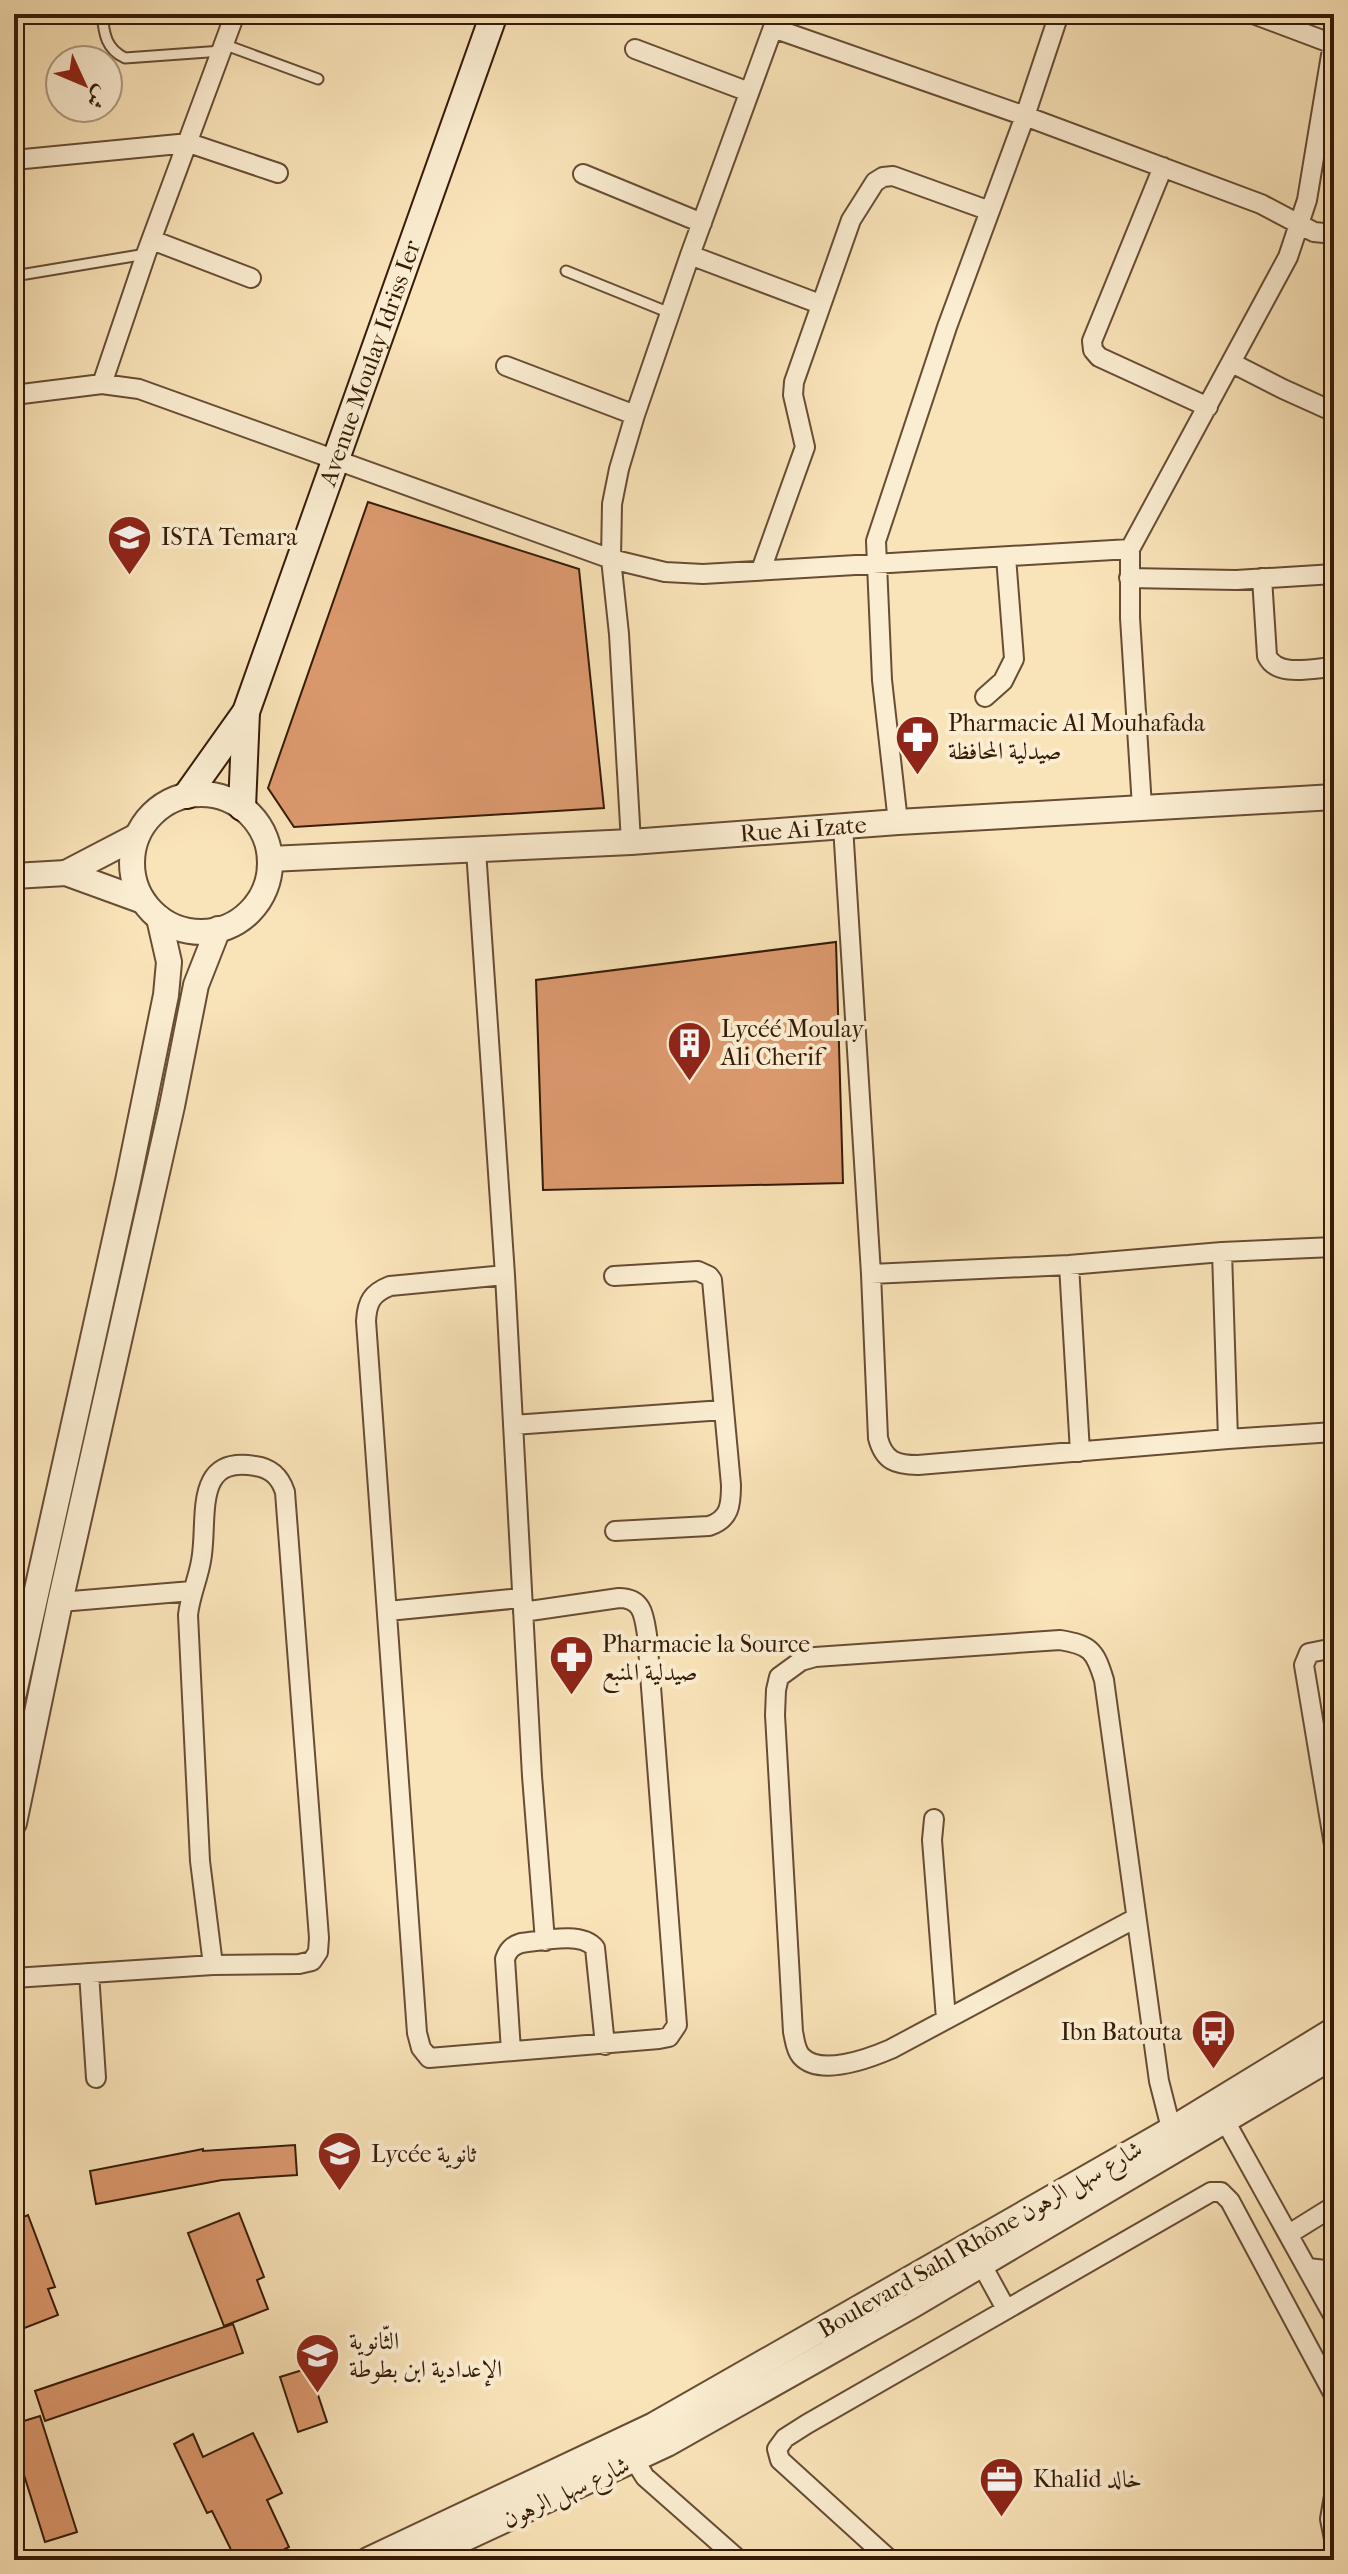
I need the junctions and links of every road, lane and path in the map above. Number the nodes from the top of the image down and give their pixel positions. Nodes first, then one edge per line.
1 (102, 14) edge
2 (235, 14) edge
3 (494, 14) edge
4 (1058, 14) edge
5 (1253, 14) edge
6 (775, 21) edge
7 (1333, 40) edge
8 (223, 47) junction
9 (635, 49) dead end
10 (318, 79) dead end
11 (749, 92) junction
12 (1025, 116) junction
13 (189, 143) junction
14 (14, 160) edge
15 (1163, 167) junction
16 (278, 173) dead end
17 (583, 174) dead end
18 (990, 211) junction
19 (702, 223) junction
20 (1299, 226) junction
21 (1334, 234) edge
22 (149, 247) junction
23 (690, 255) junction
24 (566, 271) dead end
25 (14, 276) edge
26 (251, 278) dead end
27 (820, 304) junction
28 (670, 313) junction
29 (1232, 363) junction
30 (506, 366) dead end
31 (102, 384) junction
32 (14, 395) edge
33 (1208, 407) junction
34 (1334, 412) edge
35 (635, 415) junction
36 (335, 458) junction
37 (1130, 549) junction
38 (1006, 557) junction
39 (611, 559) junction
40 (875, 563) junction
41 (761, 570) junction
42 (1334, 574) edge
43 (1129, 578) junction
44 (1262, 578) junction
45 (1334, 667) edge
46 (985, 697) dead end
47 (246, 712) junction
48 (187, 795) junction
49 (1334, 797) edge
50 (242, 807) junction
51 (1142, 807) junction
52 (898, 822) junction
53 (843, 826) junction
54 (137, 836) junction
55 (631, 842) junction
56 (476, 850) junction
57 (270, 859) junction
58 (66, 873) junction
59 (14, 876) edge
60 (151, 910) junction
61 (218, 929) junction
62 (1334, 1247) edge
63 (1222, 1252) junction
64 (1069, 1265) junction
65 (871, 1274) junction
66 (505, 1275) junction
67 (614, 1276) dead end
68 (723, 1410) junction
69 (513, 1425) junction
70 (1334, 1432) edge
71 (1228, 1439) junction
72 (1080, 1452) junction
73 (615, 1531) dead end
74 (192, 1591) junction
75 (60, 1602) junction
76 (522, 1605) junction
77 (388, 1611) junction
78 (1334, 1648) edge
79 (14, 1693) edge
80 (934, 1819) dead end
81 (14, 1823) edge
82 (1334, 1845) edge
83 (1136, 1918) junction
84 (545, 1941) junction
85 (213, 1965) junction
86 (89, 1973) junction
87 (14, 1978) edge
88 (946, 2019) junction
89 (1334, 2030) edge
90 (605, 2045) junction
91 (511, 2051) junction
92 (1334, 2056) edge
93 (96, 2078) dead end
94 (1221, 2112) junction
95 (1174, 2140) junction
96 (1334, 2206) edge
97 (1289, 2234) junction
98 (976, 2255) junction
99 (1308, 2268) junction
100 (1334, 2271) edge
101 (1006, 2309) junction
102 (1334, 2317) edge
103 (1334, 2395) edge
104 (709, 2419) joint
105 (629, 2451) junction
106 (1334, 2496) edge
107 (1334, 2539) edge
108 (368, 2560) edge
109 (419, 2560) edge
110 (739, 2560) edge
111 (890, 2560) edge

1 - 8 lane
2 - 8 street
3 - 36 main road, Avenue Moulay Idriss Ier
4 - 12 street
5 - 7 street
6 - 11 street
6 - 12 street
7 - 20 street
8 - 10 lane
8 - 13 street
9 - 11 street
11 - 19 street
12 - 15 street
12 - 18 street
13 - 14 street
13 - 16 street
13 - 22 street
15 - 20 street
15 - 33 street
17 - 19 street
18 - 27 street
18 - 40 street
19 - 23 street
20 - 21 street
20 - 29 street
22 - 25 lane
22 - 26 street
22 - 31 street
23 - 27 street
23 - 28 street
24 - 28 lane
27 - 41 street
28 - 35 street
29 - 33 street
29 - 34 street
30 - 35 street
31 - 32 street
31 - 36 street
33 - 37 street
35 - 39 street
36 - 39 street
36 - 47 main road, Avenue Moulay Idriss Ier
37 - 38 street
37 - 43 street
38 - 40 street
38 - 46 street
39 - 41 street
39 - 55 street
40 - 41 street
40 - 52 street
42 - 44 street
43 - 44 street
43 - 51 street
44 - 45 street
47 - 48 main road
47 - 50 main road
48 - 50 street
48 - 54 street
49 - 51 street, Rue Ai Izate
50 - 57 street
51 - 52 street, Rue Ai Izate
52 - 53 street, Rue Ai Izate
53 - 55 street, Rue Ai Izate
53 - 65 street
54 - 58 street
54 - 60 street
55 - 56 street, Rue Ai Izate
56 - 57 street, Rue Ai Izate
56 - 66 street
57 - 61 street
58 - 59 street
58 - 60 street
60 - 61 street
60 - 79 street
61 - 75 street
62 - 63 street
63 - 64 street
63 - 71 street
64 - 65 street
64 - 72 street
65 - 72 street
66 - 69 street
66 - 77 street
67 - 68 street
68 - 69 street
68 - 73 street
69 - 76 street
70 - 71 street
71 - 72 street
74 - 75 street
74 - 85 street
74 - 85 street
75 - 81 street
76 - 77 street
76 - 84 street
76 - 90 street
77 - 91 street
78 - 82 street
80 - 88 street
83 - 88 street
83 - 88 street
83 - 95 street
84 - 90 street
84 - 91 street
85 - 86 street
86 - 87 street
86 - 93 street
89 - 94 street, Boulevard Sahl Rhône شارع سهل الرهون
90 - 91 street
92 - 94 street, Boulevard Sahl Rhône شارع سهل الرهون
94 - 95 street, Boulevard Sahl Rhône شارع سهل الرهون
94 - 97 street
95 - 98 street, Boulevard Sahl Rhône شارع سهل الرهون
96 - 97 street
97 - 99 street
98 - 101 street
98 - 104 street, Boulevard Sahl Rhône شارع سهل الرهون
98 - 105 street, Boulevard Sahl Rhône شارع سهل الرهون
99 - 100 street
99 - 102 street
101 - 103 street
101 - 111 street
104 - 105 street, شارع سهل الرهون
105 - 108 street, شارع سهل الرهون
105 - 109 street, شارع سهل الرهون
105 - 110 street
106 - 107 street

